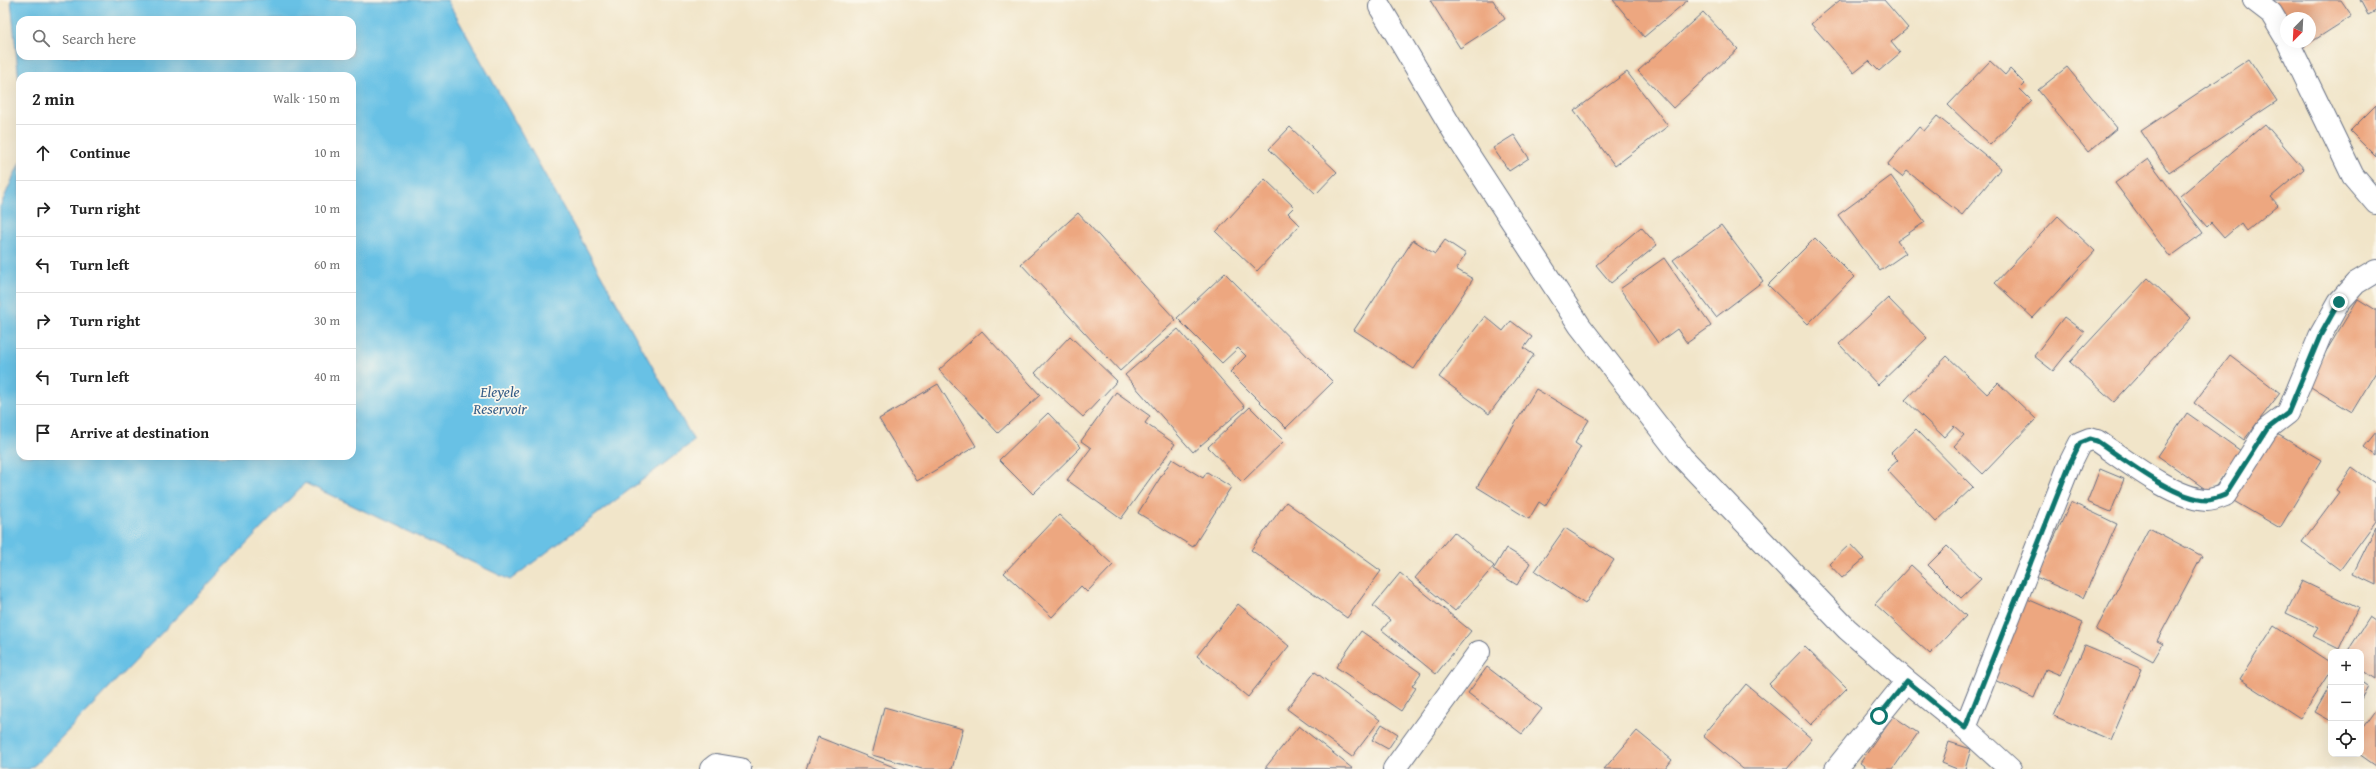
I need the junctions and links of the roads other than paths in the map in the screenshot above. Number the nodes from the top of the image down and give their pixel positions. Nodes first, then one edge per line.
1 (2254, 0) edge
2 (1380, 7) dead end
3 (2280, 29) edge
4 (2291, 48) edge
5 (2376, 203) edge
6 (2376, 271) edge
7 (1479, 652) dead end
8 (1907, 681) junction
9 (1965, 728) junction
10 (711, 769) edge
11 (740, 769) edge
12 (1394, 769) edge
13 (1836, 769) edge
14 (2010, 769) edge

1 - 3 street
2 - 8 street
4 - 5 street
6 - 9 street
7 - 12 street
8 - 9 street
8 - 13 street
9 - 14 street
10 - 11 street

